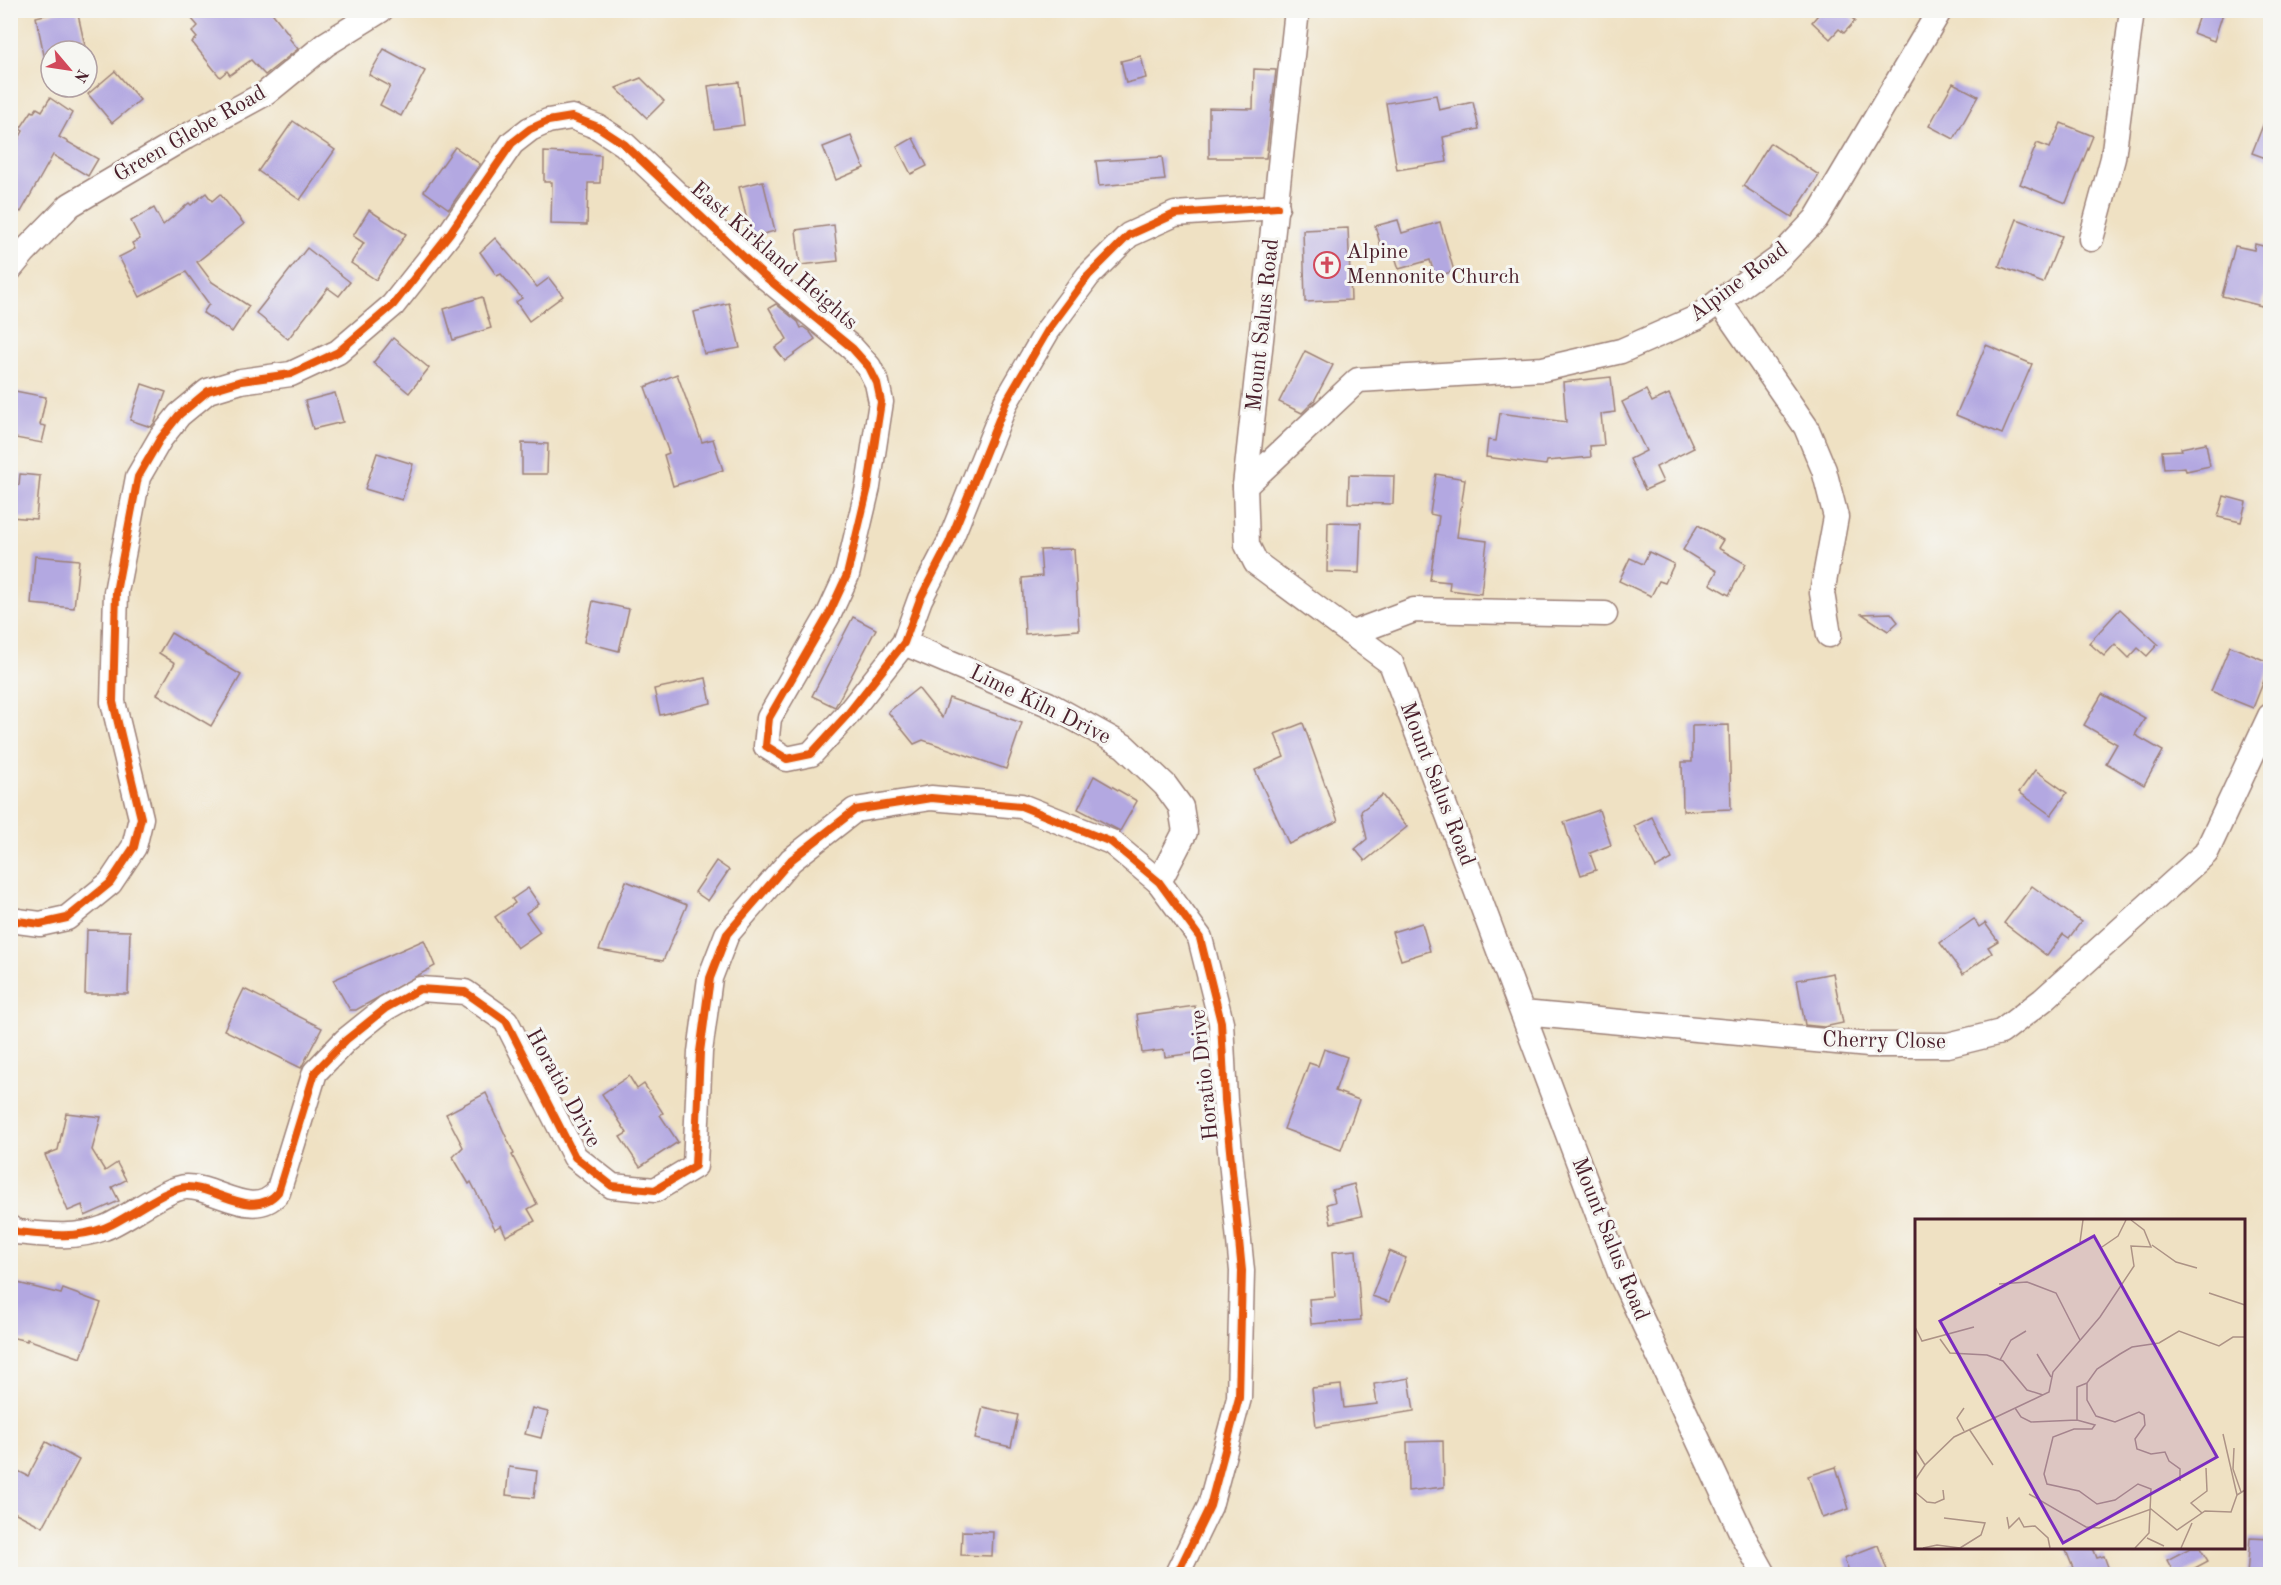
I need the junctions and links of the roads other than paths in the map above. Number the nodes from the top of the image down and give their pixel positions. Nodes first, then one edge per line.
1 (381, 10) edge
2 (1297, 10) edge
3 (1940, 10) edge
4 (2132, 10) edge
5 (1276, 207) junction
6 (2091, 239) dead end
7 (10, 269) edge
8 (1719, 301) junction
9 (1245, 486) junction
10 (1605, 614) dead end
11 (1353, 633) junction
12 (1829, 635) dead end
13 (904, 643) junction
14 (2271, 716) edge
15 (1159, 882) junction
16 (10, 921) edge
17 (1523, 1013) junction
18 (10, 1228) edge
19 (1177, 1575) edge
20 (1764, 1575) edge

1 - 7 street, Green Glebe Road
2 - 5 street, Mount Salus Road
3 - 8 street, Alpine Road
4 - 6 street
5 - 9 street, Mount Salus Road
5 - 13 street, East Kirkland Heights
8 - 9 street, Alpine Road
8 - 12 street
9 - 11 street, Mount Salus Road
10 - 11 street
11 - 17 street, Mount Salus Road
13 - 15 street, Lime Kiln Drive
13 - 16 street, East Kirkland Heights
14 - 17 street, Cherry Close
15 - 18 street, Horatio Drive
15 - 19 street, Horatio Drive
17 - 20 street, Mount Salus Road

